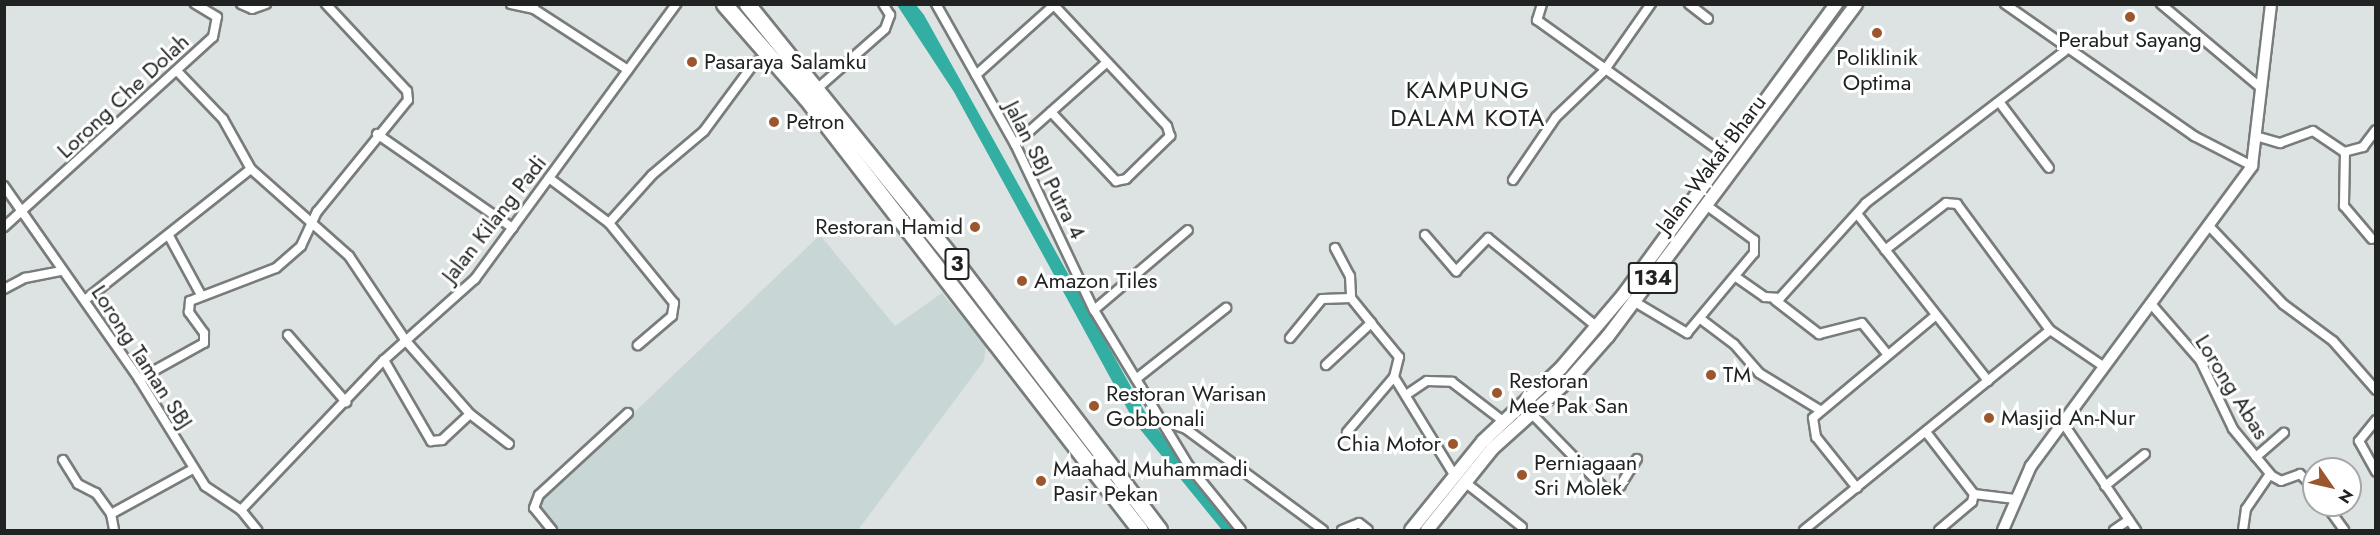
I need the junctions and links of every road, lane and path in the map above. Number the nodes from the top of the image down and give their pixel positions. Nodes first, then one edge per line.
1 (195, 4) edge
2 (241, 4) edge
3 (266, 4) edge
4 (326, 4) edge
5 (511, 4) edge
6 (724, 4) edge
7 (747, 4) edge
8 (883, 4) edge
9 (936, 4) edge
10 (1542, 4) edge
11 (1651, 4) edge
12 (1689, 4) edge
13 (1836, 4) edge
14 (1856, 4) edge
15 (2005, 4) edge
16 (2271, 4) edge
17 (676, 5) edge
18 (1054, 5) edge
19 (2167, 6) edge
20 (1708, 19) dead end
21 (2065, 51) junction
22 (771, 59) junction
23 (1107, 62) junction
24 (628, 70) junction
25 (1604, 70) junction
26 (178, 72) junction
27 (976, 75) junction
28 (818, 88) junction
29 (2261, 88) junction
30 (2000, 103) junction
31 (1051, 112) junction
32 (2376, 130) edge
33 (377, 134) junction
34 (2259, 137) junction
35 (1014, 144) junction
36 (2345, 152) junction
37 (1727, 156) junction
38 (2252, 166) junction
39 (2049, 168) dead end
40 (251, 169) junction
41 (549, 178) junction
42 (1513, 180) dead end
43 (4, 186) edge
44 (1706, 205) junction
45 (22, 213) junction
46 (1858, 215) junction
47 (609, 223) junction
48 (312, 224) junction
49 (2209, 226) junction
50 (4, 227) edge
51 (513, 228) junction
52 (1188, 230) dead end
53 (1425, 235) dead end
54 (169, 236) junction
55 (2372, 239) dead end
56 (1335, 248) dead end
57 (1885, 250) junction
58 (60, 271) junction
59 (1736, 277) junction
60 (4, 289) edge
61 (201, 295) junction
62 (1351, 298) junction
63 (85, 300) junction
64 (1775, 300) junction
65 (1635, 302) junction
66 (2152, 305) junction
67 (1226, 308) dead end
68 (1094, 310) junction
69 (1936, 315) junction
70 (1702, 320) junction
71 (1371, 323) junction
72 (1597, 327) junction
73 (2050, 330) junction
74 (288, 335) dead end
75 (1290, 338) dead end
76 (406, 341) junction
77 (638, 345) dead end
78 (1887, 354) junction
79 (384, 360) junction
80 (1326, 365) dead end
81 (2103, 366) junction
82 (1394, 377) junction
83 (1136, 379) junction
84 (139, 380) junction
85 (1988, 381) junction
86 (2376, 390) edge
87 (1406, 395) junction
88 (346, 402) junction
89 (1818, 409) junction
90 (628, 412) dead end
91 (1531, 413) junction
92 (471, 414) junction
93 (1159, 420) junction
94 (2376, 420) edge
95 (1503, 421) junction
96 (2062, 423) junction
97 (1347, 432) dead end
98 (1926, 432) junction
99 (2284, 433) dead end
100 (509, 444) dead end
101 (2145, 454) dead end
102 (2256, 457) junction
103 (1637, 459) dead end
104 (63, 460) dead end
105 (193, 469) junction
106 (2376, 472) edge
107 (2271, 474) junction
108 (2302, 476) edge
109 (1460, 479) junction
110 (2105, 486) junction
111 (1857, 488) junction
112 (1974, 494) junction
113 (2013, 499) junction
114 (241, 510) junction
115 (111, 514) junction
116 (2334, 517) edge
117 (2129, 520) junction
118 (1522, 527) dead end
119 (114, 531) edge
120 (256, 531) edge
121 (552, 531) edge
122 (1140, 531) edge
123 (1159, 531) edge
124 (1240, 531) edge
125 (1323, 531) edge
126 (1342, 531) edge
127 (1368, 531) edge
128 (1411, 531) edge
129 (1427, 531) edge
130 (1804, 531) edge
131 (1939, 531) edge
132 (2003, 531) edge
133 (2114, 531) edge
134 (2136, 531) edge
135 (2243, 531) edge
136 (2344, 531) edge

1 - 26 street, Lorong Che Dolah
2 - 3 street
4 - 33 street
5 - 24 street
6 - 22 highway, 3
7 - 28 highway, 3
8 - 28 street
9 - 27 street, Jalan SBJ Putra 4
10 - 25 street
11 - 25 street
12 - 20 street
13 - 37 main road, Jalan Wakaf Bharu / 134
14 - 44 main road, Jalan Wakaf Bharu / 134
15 - 21 street
16 - 29 street
17 - 24 street, Jalan Kilang Padi
18 - 23 street
18 - 27 street
19 - 29 street
21 - 30 street
21 - 38 street
22 - 47 street
22 - 122 highway, 3
23 - 31 street
23 - 31 street
24 - 41 street, Jalan Kilang Padi
25 - 37 street
25 - 42 street
26 - 40 street
26 - 45 street, Lorong Che Dolah
27 - 35 street, Jalan SBJ Putra 4
28 - 123 highway, 3
29 - 34 street
30 - 39 street
30 - 46 street
31 - 35 street
32 - 36 street
33 - 48 street
33 - 51 street
34 - 36 street
34 - 38 street
35 - 68 street, Jalan SBJ Putra 4
36 - 55 street
37 - 72 main road, Jalan Wakaf Bharu / 134
38 - 49 street
40 - 48 street
40 - 54 street
41 - 47 street
41 - 51 street, Jalan Kilang Padi
43 - 45 street, Lorong Taman SBJ
44 - 59 street
44 - 65 main road, Jalan Wakaf Bharu / 134
45 - 50 street, Lorong Che Dolah
45 - 58 street, Lorong Taman SBJ
46 - 57 street
46 - 64 street
47 - 77 street
48 - 61 street
48 - 76 street
49 - 66 street
49 - 86 street
51 - 76 street, Jalan Kilang Padi
52 - 68 street
53 - 72 street
54 - 61 street
54 - 63 street
56 - 62 street
57 - 69 street
57 - 73 street
58 - 60 street
58 - 63 street, Lorong Taman SBJ
59 - 64 street
59 - 70 street
61 - 84 street
62 - 71 street
62 - 75 street
63 - 84 street, Lorong Taman SBJ
64 - 78 street
65 - 70 street
65 - 91 main road, Jalan Wakaf Bharu / 134
66 - 81 street
66 - 102 street, Lorong Abas
67 - 83 street
68 - 83 street, Jalan SBJ Putra 4
69 - 78 street
69 - 85 street
70 - 89 street
71 - 80 street
71 - 82 street
72 - 95 main road, Jalan Wakaf Bharu / 134
73 - 81 street
73 - 85 street
74 - 88 street
76 - 79 street, Jalan Kilang Padi
76 - 92 street
78 - 89 street
79 - 88 street, Jalan Kilang Padi
79 - 92 street
81 - 96 street
82 - 87 street
82 - 97 street
83 - 93 street, Jalan SBJ Putra 4
84 - 105 street, Lorong Taman SBJ
85 - 98 street
87 - 95 street
87 - 109 street
88 - 114 street, Jalan Kilang Padi
89 - 111 street
90 - 121 street
91 - 103 street
91 - 109 main road, Jalan Wakaf Bharu / 134
92 - 100 street
93 - 124 street, Jalan SBJ Putra 4
93 - 125 street
94 - 106 street
95 - 109 main road, Jalan Wakaf Bharu / 134
96 - 110 street
96 - 113 street
98 - 111 street
98 - 112 street
99 - 102 street
101 - 110 street
102 - 107 street, Lorong Abas
104 - 115 street
105 - 114 street, Lorong Taman SBJ
105 - 115 street
107 - 108 street
107 - 135 street
109 - 118 street
109 - 128 main road, Jalan Wakaf Bharu / 134
109 - 129 main road, Jalan Wakaf Bharu / 134
110 - 117 street
111 - 130 street
112 - 113 street
112 - 131 street
113 - 132 street
114 - 120 street
115 - 119 street
116 - 136 street
117 - 133 street
117 - 134 street
126 - 127 street

